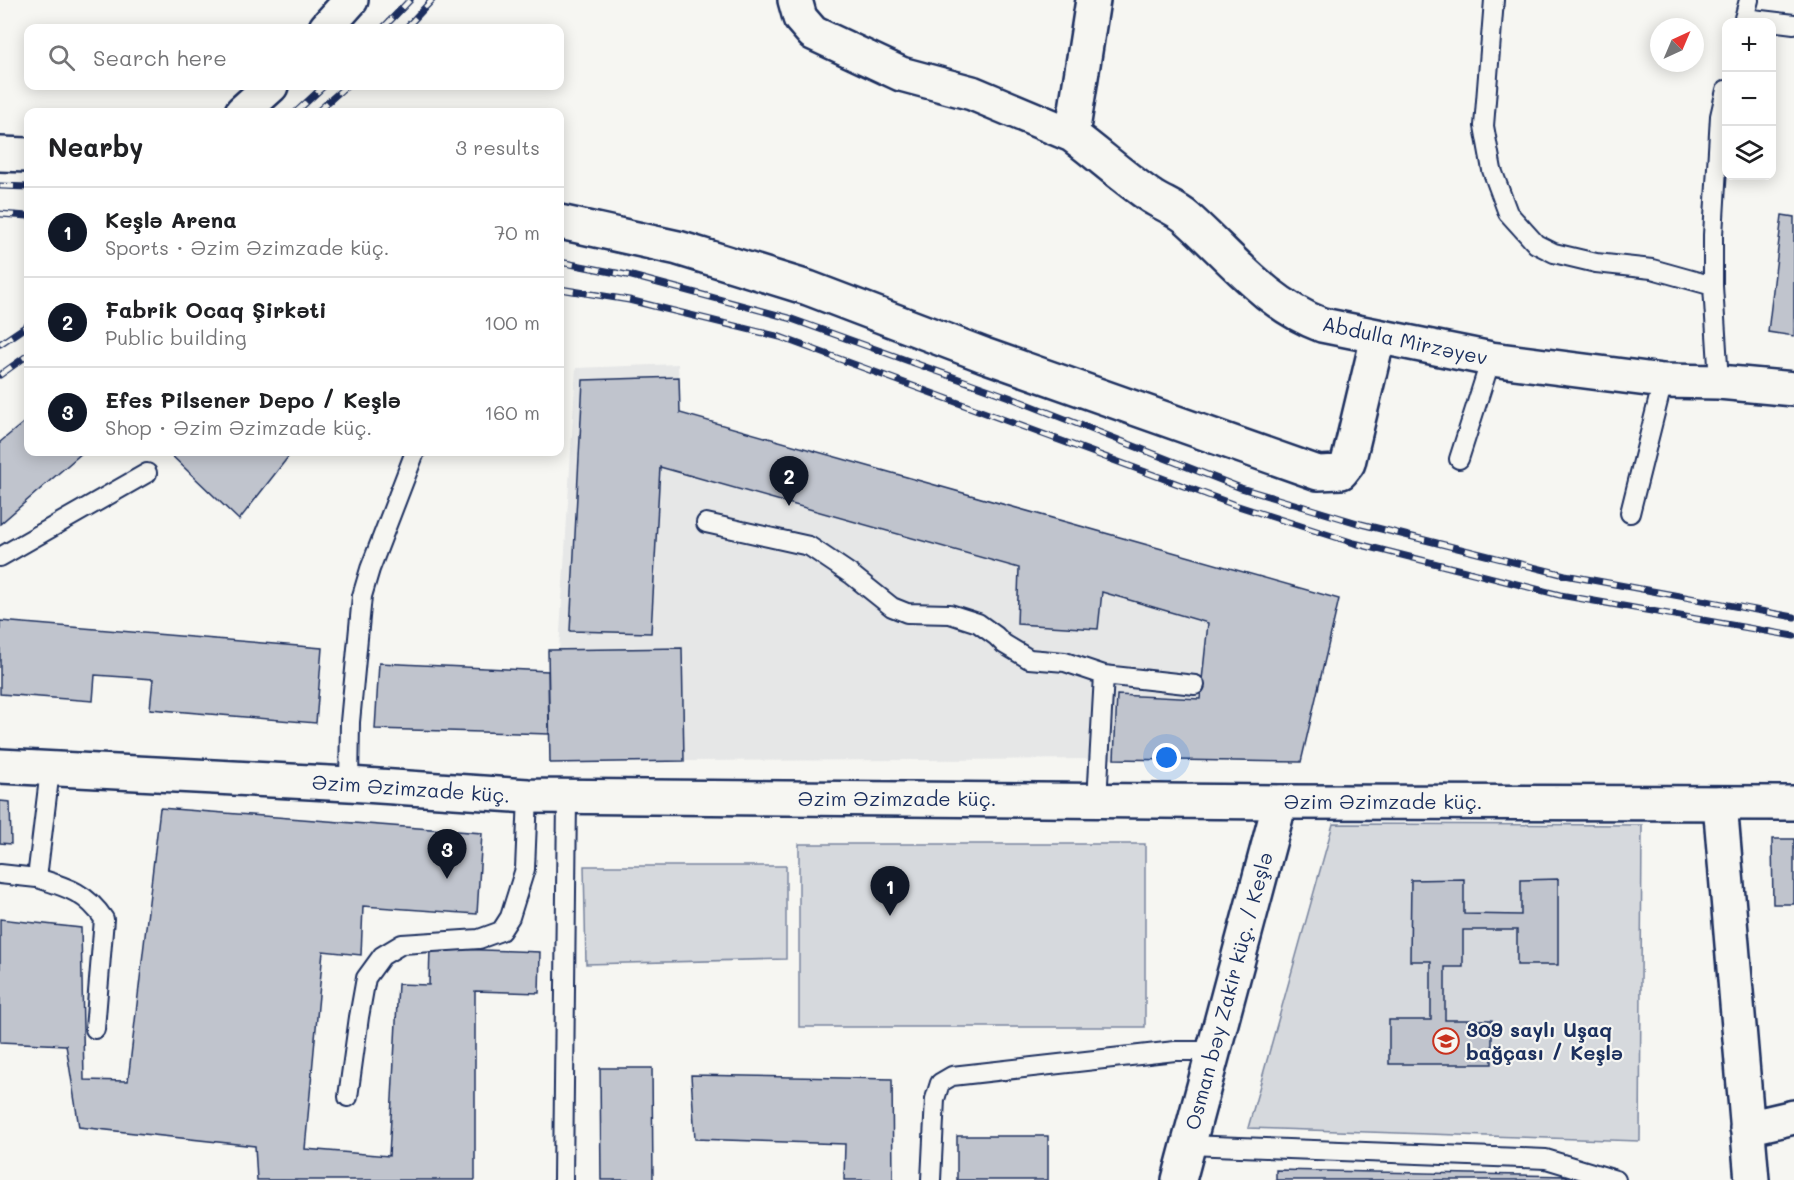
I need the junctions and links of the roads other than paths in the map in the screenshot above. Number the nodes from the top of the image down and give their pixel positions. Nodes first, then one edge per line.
1 (351, 0) edge
2 (795, 0) edge
3 (1093, 0) edge
4 (1494, 0) edge
5 (1749, 0) edge
6 (1744, 18) edge
7 (1776, 23) edge
8 (330, 24) edge
9 (1794, 24) edge
10 (267, 90) edge
11 (1722, 107) edge
12 (246, 108) edge
13 (1072, 135) junction
14 (0, 154) edge
15 (24, 155) edge
16 (564, 223) edge
17 (1713, 286) junction
18 (1378, 337) junction
19 (1491, 358) junction
20 (1663, 381) junction
21 (1719, 382) junction
22 (1794, 389) edge
23 (413, 456) edge
24 (1460, 459) dead end
25 (147, 473) dead end
26 (1630, 513) dead end
27 (706, 523) dead end
28 (0, 556) edge
29 (1104, 675) junction
30 (1195, 684) dead end
31 (0, 766) edge
32 (50, 770) junction
33 (349, 784) junction
34 (528, 796) junction
35 (567, 796) junction
36 (1097, 801) junction
37 (1280, 802) junction
38 (1720, 803) junction
39 (1794, 803) edge
40 (0, 874) edge
41 (37, 878) junction
42 (95, 1029) dead end
43 (1213, 1051) junction
44 (348, 1097) dead end
45 (1794, 1117) edge
46 (1747, 1128) junction
47 (1188, 1145) junction
48 (563, 1180) edge
49 (931, 1180) edge
50 (1179, 1180) edge
51 (1616, 1180) edge
52 (1752, 1180) edge

1 - 8 street
2 - 13 street, Abdulla Mirzəyev
3 - 13 street
4 - 17 lane
5 - 6 lane
7 - 9 lane
10 - 12 street
11 - 17 lane
13 - 18 street, Abdulla Mirzəyev
14 - 15 street
16 - 18 street
17 - 21 lane
18 - 19 street, Abdulla Mirzəyev
19 - 20 street, Abdulla Mirzəyev
19 - 24 lane
20 - 21 street, Abdulla Mirzəyev
20 - 26 lane
21 - 22 street, Abdulla Mirzəyev
23 - 33 lane
25 - 28 lane
27 - 29 lane
29 - 30 lane
29 - 36 lane
31 - 32 street, Əzim Əzimzade küç.
32 - 33 street, Əzim Əzimzade küç.
32 - 41 lane
33 - 34 street, Əzim Əzimzade küç.
34 - 35 street, Əzim Əzimzade küç.
34 - 44 lane
35 - 36 street, Əzim Əzimzade küç.
35 - 48 lane
36 - 37 street, Əzim Əzimzade küç.
37 - 38 street, Əzim Əzimzade küç.
37 - 43 street, Osman bəy Zakir küç. / Keşlə
38 - 39 street, Əzim Əzimzade küç.
38 - 46 street
40 - 41 lane
41 - 42 lane
43 - 47 street, Osman bəy Zakir küç. / Keşlə
43 - 49 lane
45 - 46 street
46 - 52 street
47 - 50 street, Osman bəy Zakir küç. / Keşlə
47 - 51 lane

